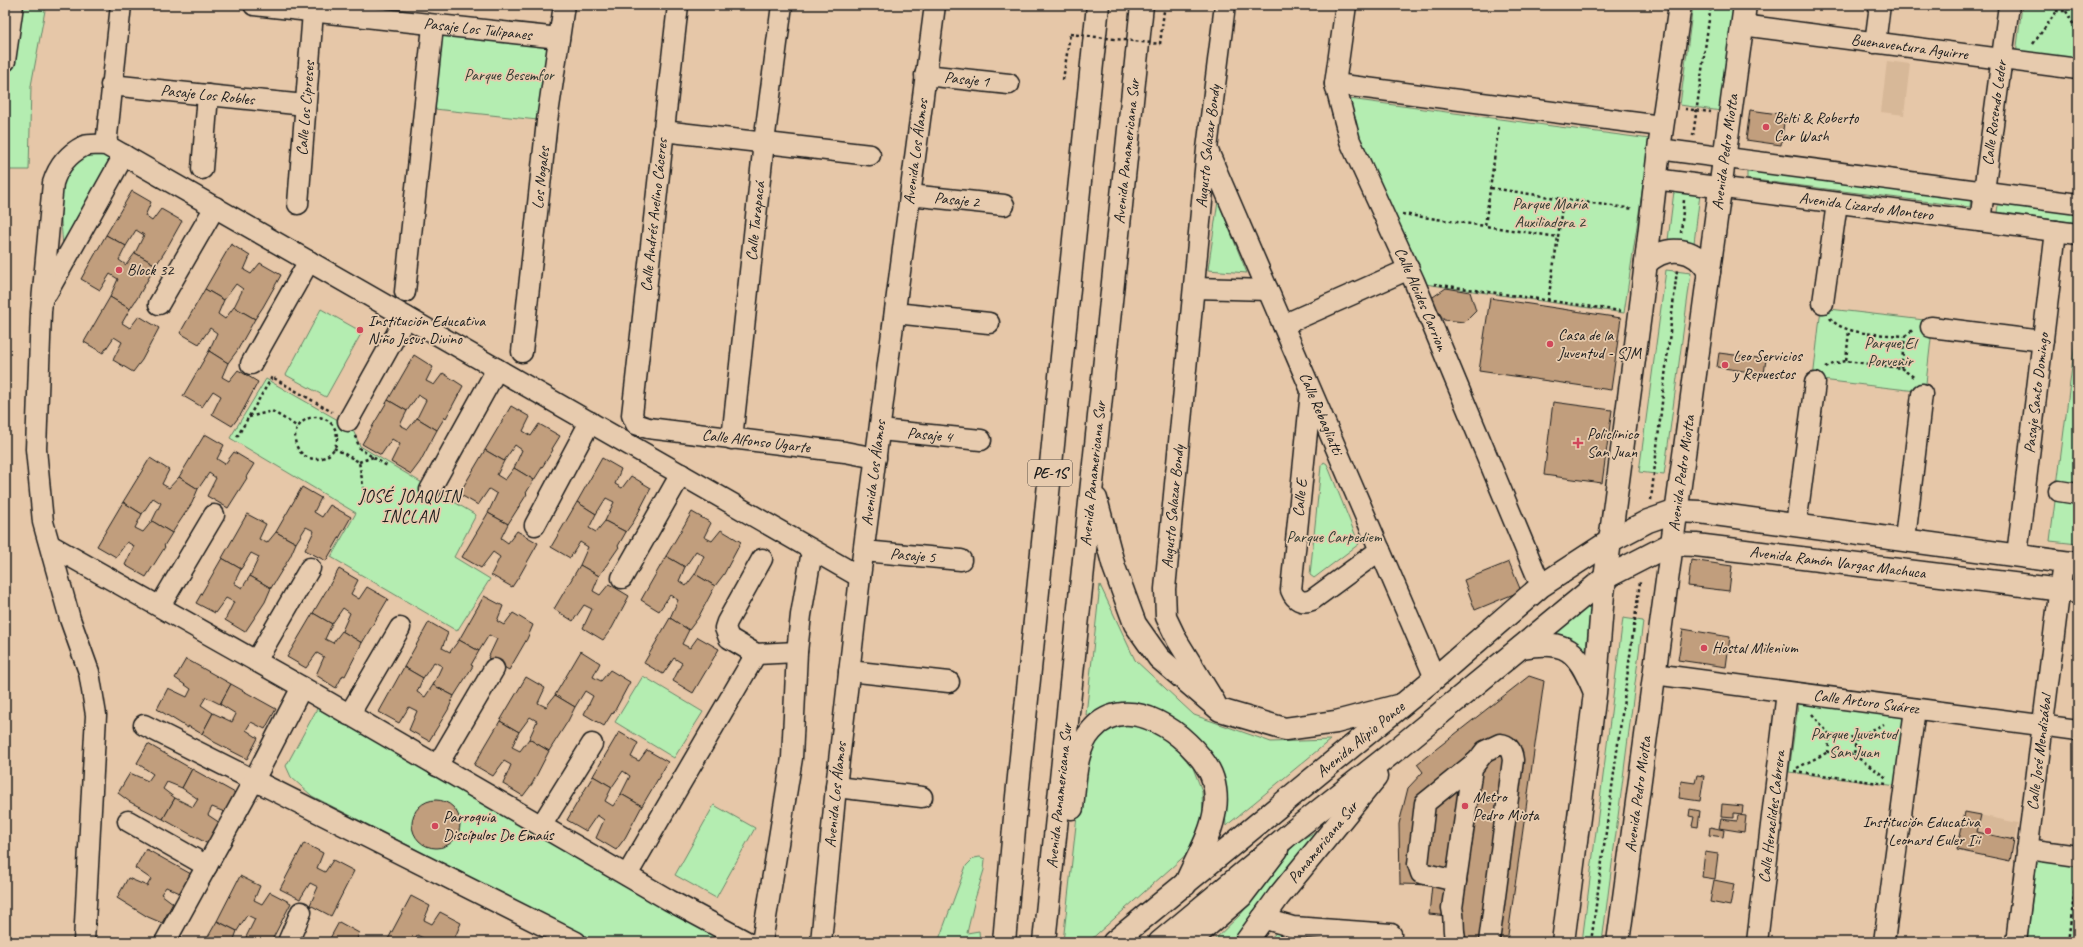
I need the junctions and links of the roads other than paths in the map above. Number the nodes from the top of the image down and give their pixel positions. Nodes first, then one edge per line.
1 (121, 5) edge
2 (254, 5) edge
3 (564, 5) edge
4 (678, 5) edge
5 (782, 5) edge
6 (935, 5) edge
7 (1098, 5) edge
8 (1142, 5) edge
9 (1224, 5) edge
10 (1346, 5) edge
11 (1680, 5) edge
12 (1880, 5) edge
13 (2009, 5) edge
14 (326, 10) edge
15 (9, 15) edge
16 (1743, 15) edge
17 (434, 26) junction
18 (559, 38) junction
19 (1875, 42) junction
20 (2002, 59) junction
21 (5, 61) edge
22 (2078, 69) edge
23 (925, 75) junction
24 (1009, 84) dead end
25 (1335, 84) junction
26 (111, 85) junction
27 (208, 95) junction
28 (304, 105) junction
29 (1663, 116) junction
30 (663, 131) junction
31 (764, 142) junction
32 (106, 145) junction
33 (1208, 149) junction
34 (1659, 149) junction
35 (124, 155) junction
36 (870, 155) dead end
37 (1724, 158) junction
38 (202, 169) dead end
39 (1655, 179) junction
40 (1720, 187) junction
41 (1984, 192) junction
42 (910, 195) junction
43 (1837, 203) junction
44 (298, 204) dead end
45 (2078, 204) edge
46 (1004, 205) dead end
47 (215, 207) junction
48 (1980, 221) junction
49 (2056, 231) junction
50 (2078, 234) edge
51 (309, 262) junction
52 (1646, 263) junction
53 (1709, 272) junction
54 (1411, 275) junction
55 (1195, 288) junction
56 (1268, 290) junction
57 (405, 292) dead end
58 (43, 300) junction
59 (1823, 303) dead end
60 (159, 304) dead end
61 (895, 312) junction
62 (406, 317) junction
63 (989, 323) dead end
64 (1283, 325) junction
65 (1931, 328) dead end
66 (2043, 341) junction
67 (522, 352) dead end
68 (251, 364) dead end
69 (498, 369) junction
70 (1815, 383) dead end
71 (1311, 390) junction
72 (1922, 394) dead end
73 (348, 422) road end
74 (590, 422) junction
75 (636, 424) joint
76 (880, 430) junction
77 (732, 439) junction
78 (980, 440) dead end
79 (876, 458) junction
80 (681, 474) junction
81 (1093, 486) junction
82 (430, 490) dead end
83 (1677, 511) junction
84 (214, 515) dead end
85 (535, 525) dead end
86 (1796, 525) junction
87 (1905, 539) junction
88 (1610, 541) junction
89 (1671, 544) junction
90 (50, 545) junction
91 (1380, 550) junction
92 (812, 551) junction
93 (864, 551) junction
94 (2017, 555) junction
95 (762, 559) dead end
96 (961, 560) dead end
97 (2070, 563) edge
98 (310, 568) dead end
99 (622, 578) dead end
100 (860, 578) junction
101 (1605, 578) junction
102 (1540, 586) junction
103 (2069, 590) edge
104 (160, 606) junction
105 (400, 628) dead end
106 (1522, 647) junction
107 (797, 652) junction
108 (756, 654) junction
109 (256, 661) junction
110 (494, 669) dead end
111 (849, 671) junction
112 (1654, 674) junction
113 (1435, 678) junction
114 (949, 682) dead end
115 (302, 687) junction
116 (1787, 692) junction
117 (1595, 693) junction
118 (1401, 705) junction
119 (1915, 709) junction
120 (1220, 710) junction
121 (350, 715) junction
122 (144, 725) dead end
123 (2042, 725) junction
124 (2078, 730) edge
125 (592, 744) dead end
126 (1402, 745) junction
127 (1476, 762) junction
128 (438, 766) junction
129 (254, 780) junction
130 (836, 787) junction
131 (922, 797) dead end
132 (128, 821) dead end
133 (541, 826) junction
134 (1292, 832) junction
135 (1053, 848) junction
136 (2027, 849) junction
137 (2078, 856) edge
138 (207, 866) junction
139 (627, 875) junction
140 (1456, 882) junction
141 (1185, 885) junction
142 (301, 912) dead end
143 (1262, 918) junction
144 (1292, 934) edge
145 (1390, 938) edge
146 (89, 940) edge
147 (165, 942) edge
148 (288, 942) edge
149 (576, 942) edge
150 (748, 942) edge
151 (762, 942) edge
152 (821, 942) edge
153 (1004, 942) edge
154 (1044, 942) edge
155 (1114, 942) edge
156 (1160, 942) edge
157 (1190, 942) edge
158 (1246, 942) edge
159 (1456, 942) edge
160 (1489, 942) edge
161 (1563, 942) edge
162 (1618, 942) edge
163 (1757, 942) edge
164 (1884, 942) edge
165 (2016, 942) edge

1 - 26 street
2 - 14 street, Pasaje Los Tulipanes
3 - 18 street, Los Nogales
4 - 30 street, Calle Andrés Avelino Cáceres
5 - 31 street, Calle Tarapacá
6 - 23 street, Avenida Los Álamos
7 - 153 main road, PE-1S
8 - 81 main road, Avenida Panamericana Sur / PE-1S
9 - 33 street, Augusto Salazar Bondy
10 - 25 street, Calle Alcides Carrion
11 - 29 main road
12 - 19 street
13 - 20 street, Calle Rosendo Leder
14 - 17 street, Pasaje Los Tulipanes
14 - 28 street, Calle Los Cipreses
15 - 21 street
16 - 19 street, Buenaventura Aguirre
16 - 37 main road, Avenida Pedro Miotta
17 - 18 street, Pasaje Los Tulipanes
17 - 57 street
18 - 67 street, Los Nogales
19 - 20 street, Buenaventura Aguirre
20 - 22 street, Buenaventura Aguirre
20 - 41 street, Calle Rosendo Leder
23 - 24 street, Pasaje 1
23 - 42 street, Avenida Los Álamos
25 - 29 street
25 - 54 street, Calle Alcides Carrion
26 - 27 street, Pasaje Los Robles
26 - 32 street
27 - 28 street, Pasaje Los Robles
27 - 38 street
28 - 44 street, Calle Los Cipreses
29 - 34 main road
30 - 31 street
30 - 75 street, Calle Andrés Avelino Cáceres
31 - 36 street
31 - 77 street, Calle Tarapacá
32 - 35 street
32 - 58 street
33 - 55 street, Augusto Salazar Bondy
33 - 56 street, Calle Rebagliatti
34 - 37 street, Avenida Lizardo Montero
34 - 39 main road
35 - 47 street
35 - 58 street
37 - 40 main road, Avenida Pedro Miotta
37 - 41 street, Avenida Lizardo Montero
39 - 40 street, Avenida Lizardo Montero
39 - 52 main road
40 - 43 street, Avenida Lizardo Montero
40 - 53 main road, Avenida Pedro Miotta
41 - 45 street, Avenida Lizardo Montero
41 - 48 street, Calle Rosendo Leder
42 - 46 street, Pasaje 2
42 - 61 street, Avenida Los Álamos
43 - 48 street, Avenida Lizardo Montero
43 - 59 street
47 - 51 street
47 - 60 street
48 - 49 street, Avenida Lizardo Montero
49 - 50 street, Avenida Lizardo Montero
49 - 66 street, Pasaje Santo Domingo
51 - 62 street
51 - 68 street
52 - 53 main road
52 - 88 main road
53 - 83 main road, Avenida Pedro Miotta
54 - 64 street
54 - 102 street, Calle Alcides Carrion
55 - 56 street
55 - 120 street, Augusto Salazar Bondy
56 - 64 street, Calle Rebagliatti
58 - 90 street
61 - 63 street
61 - 76 street, Avenida Los Álamos
62 - 69 street
62 - 73 street
64 - 71 street, Calle Rebagliatti
65 - 66 street
66 - 94 street, Pasaje Santo Domingo
69 - 74 street
69 - 82 street
70 - 86 street
71 - 91 street, Calle Rebagliatti
71 - 91 street, Calle E
72 - 87 street
74 - 80 street
74 - 85 street
75 - 77 street, Calle Alfonso Ugarte
76 - 78 street, Pasaje 4
76 - 79 street, Avenida Los Álamos
77 - 79 street, Calle Alfonso Ugarte
79 - 93 street, Avenida Los Álamos
80 - 92 street
80 - 99 street
81 - 120 main road
81 - 135 main road, Avenida Panamericana Sur / PE-1S
83 - 86 main road, Avenida Ramón Vargas Machuca
83 - 88 main road, Avenida Ramón Vargas Machuca
83 - 89 main road, Avenida Pedro Miotta
84 - 104 street
86 - 87 main road, Avenida Ramón Vargas Machuca
87 - 94 main road, Avenida Ramón Vargas Machuca
88 - 101 main road
88 - 102 main road, Avenida Alipio Ponce
89 - 101 main road
89 - 103 main road, Avenida Ramón Vargas Machuca
89 - 112 main road, Avenida Pedro Miotta
90 - 104 street
90 - 146 street
91 - 113 street, Calle Rebagliatti
92 - 100 street
92 - 107 street
93 - 96 street, Pasaje 5
93 - 100 street, Avenida Los Álamos
94 - 97 main road, Avenida Ramón Vargas Machuca
95 - 108 street
97 - 103 street, Calle José Mendizábal
98 - 109 street
100 - 111 street, Avenida Los Álamos
101 - 106 main road, Avenida Alipio Ponce
101 - 117 main road
102 - 113 main road, Avenida Alipio Ponce
103 - 123 street, Calle José Mendizábal
104 - 109 street
105 - 121 street
106 - 117 main road
106 - 126 main road, Avenida Alipio Ponce
107 - 108 street
107 - 151 street
108 - 139 street
109 - 115 street
110 - 128 street
111 - 114 street
111 - 130 street, Avenida Los Álamos
112 - 116 street, Calle Arturo Suárez
112 - 162 main road, Avenida Pedro Miotta
113 - 118 main road, Avenida Alipio Ponce
115 - 121 street
115 - 129 street
116 - 119 street, Calle Arturo Suárez
116 - 163 street, Calle Heraclides Cabrera
117 - 161 main road
118 - 120 main road
118 - 141 main road, Avenida Alipio Ponce
119 - 123 street, Calle Arturo Suárez
119 - 164 street
121 - 128 street
122 - 129 street
123 - 124 street, Calle Arturo Suárez
123 - 136 street, Calle José Mendizábal
125 - 133 street
126 - 134 main road, Avenida Alipio Ponce
126 - 143 main road, Panamericana Sur
127 - 140 street
127 - 140 street
127 - 160 street
128 - 133 street
129 - 138 street
129 - 149 street
130 - 131 street
130 - 152 street, Avenida Los Álamos
132 - 138 street
133 - 139 street
134 - 156 main road, Avenida Alipio Ponce
134 - 157 street
135 - 141 main road
135 - 154 main road, Avenida Panamericana Sur / PE-1S
136 - 137 street
136 - 165 street, Calle José Mendizábal
138 - 147 street
139 - 150 street
140 - 159 street
141 - 155 main road, Avenida Alipio Ponce
142 - 148 street
143 - 144 street
143 - 158 main road, Panamericana Sur
144 - 145 street

